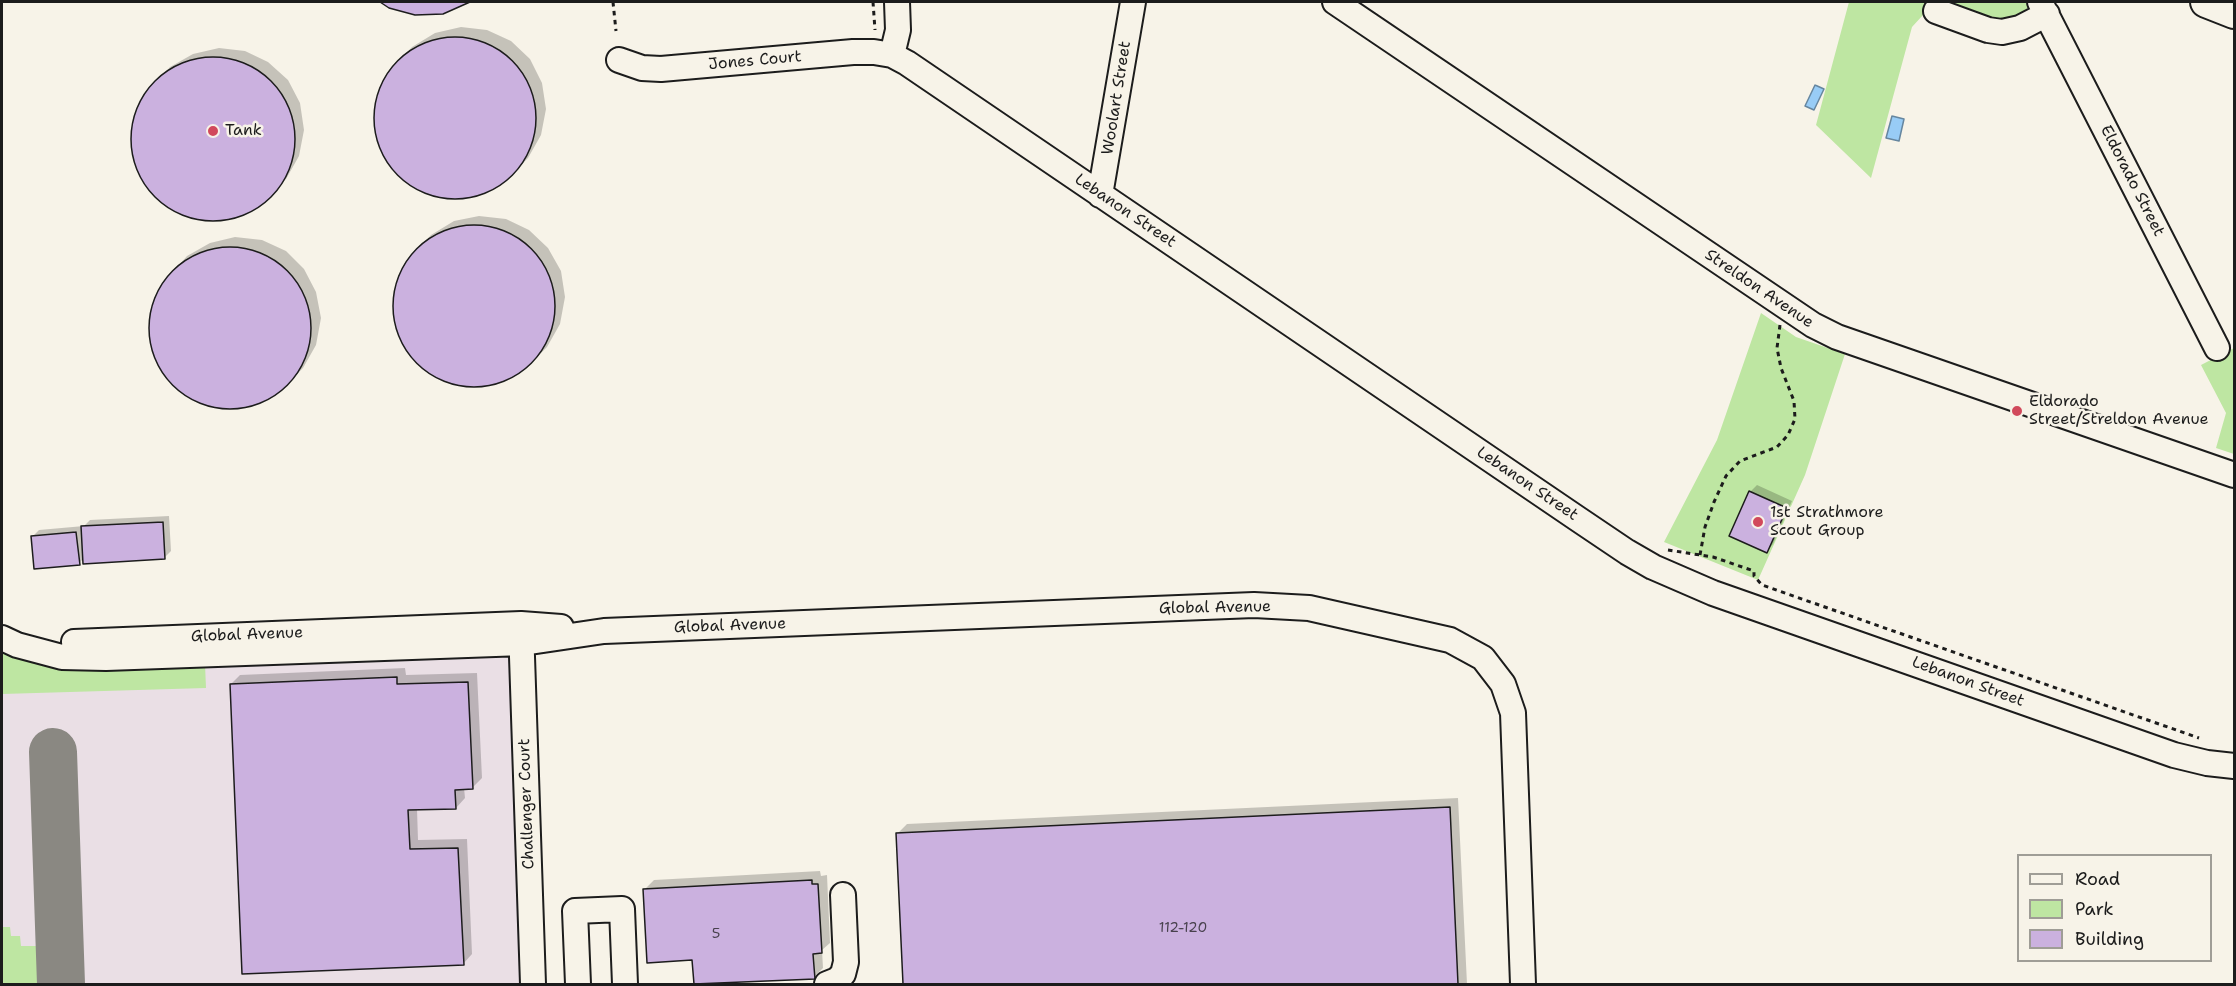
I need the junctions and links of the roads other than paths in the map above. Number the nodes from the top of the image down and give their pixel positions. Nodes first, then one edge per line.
1 (897, 2) edge
2 (1133, 2) edge
3 (1335, 2) edge
4 (2206, 2) edge
5 (2044, 8) edge
6 (1936, 11) dead end
7 (2235, 13) edge
8 (894, 47) junction
9 (619, 60) dead end
10 (1100, 195) junction
11 (2217, 348) dead end
12 (2235, 475) edge
13 (2, 619) edge
14 (522, 634) junction
15 (2, 638) edge
16 (2235, 766) edge
17 (843, 895) dead end
18 (531, 984) edge
19 (578, 984) edge
20 (625, 984) edge
21 (827, 984) edge
22 (1523, 984) edge

1 - 8 street
2 - 10 street, Woolart Street
3 - 12 street, Streldon Avenue
4 - 7 main road
5 - 6 street, Eldorado Street
5 - 11 street, Eldorado Street
8 - 9 street, Jones Court
8 - 10 street, Lebanon Street
10 - 16 street, Lebanon Street
13 - 14 street, Global Avenue
14 - 15 street, Global Avenue
14 - 18 street, Challenger Court
14 - 22 street, Global Avenue
17 - 21 street
19 - 20 street

